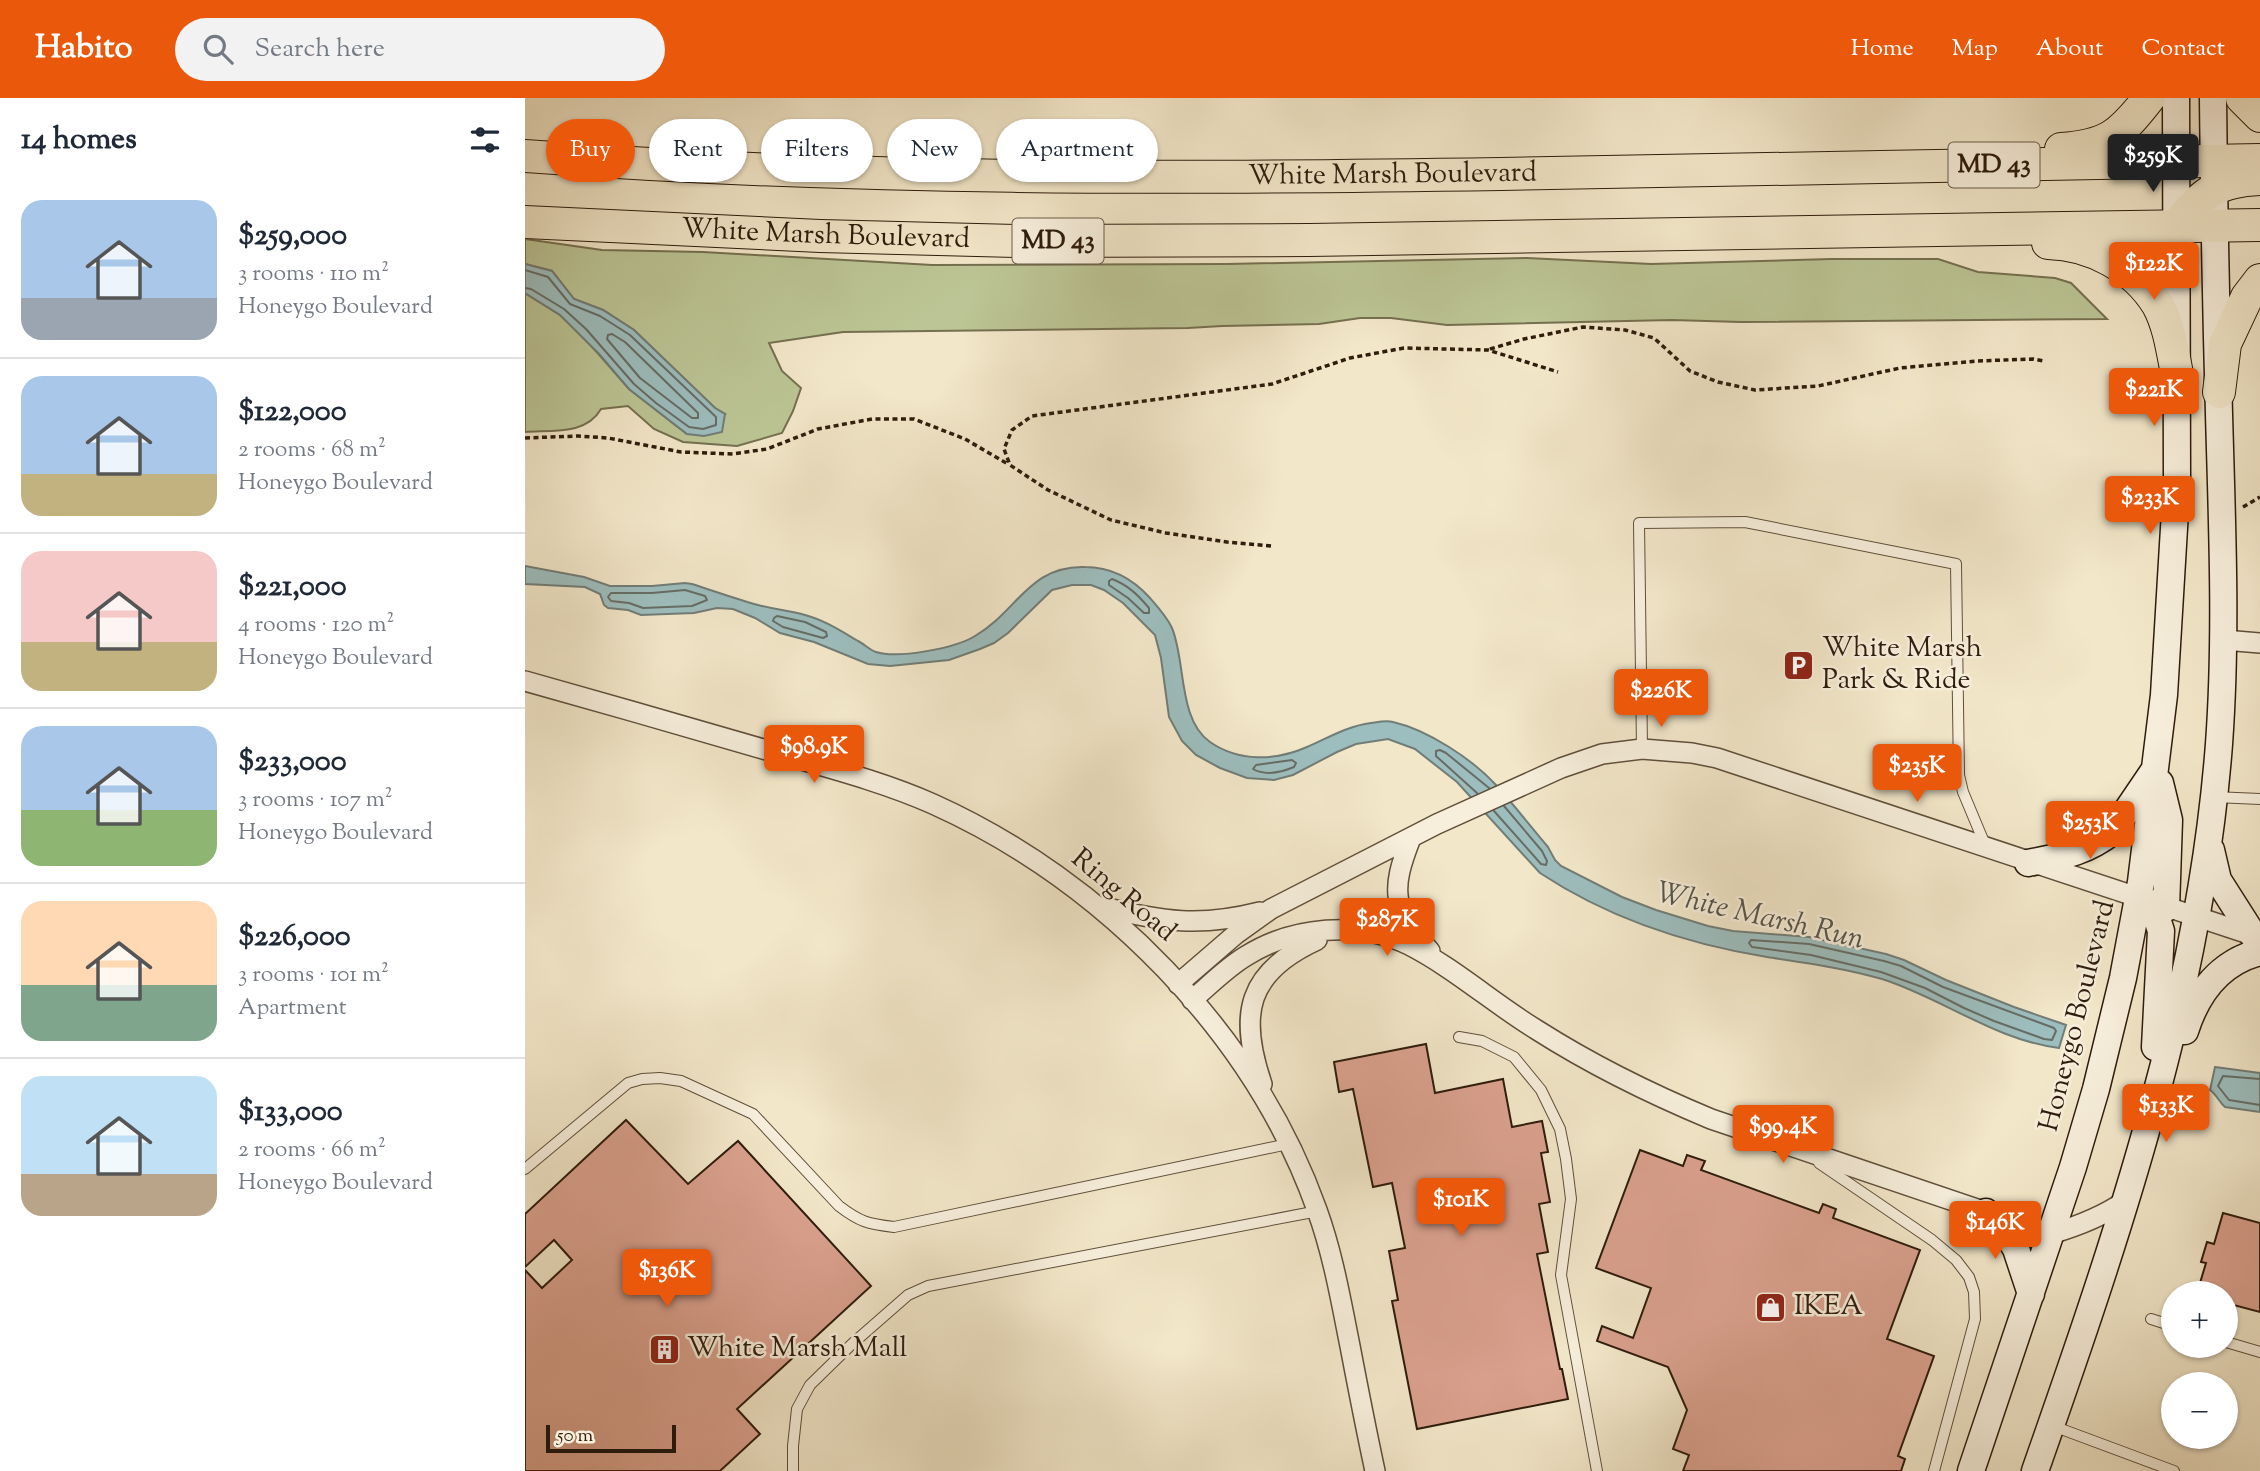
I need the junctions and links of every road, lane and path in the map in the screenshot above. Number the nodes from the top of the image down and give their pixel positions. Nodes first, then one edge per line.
1 (2149, 98) edge
2 (2176, 98) edge
3 (2213, 98) edge
4 (2242, 98) edge
5 (2260, 116) edge
6 (525, 156) edge
7 (2260, 160) edge
8 (2177, 162) junction
9 (1811, 169) junction
10 (2214, 175) junction
11 (2260, 179) edge
12 (525, 222) edge
13 (2260, 225) edge
14 (2176, 226) junction
15 (2215, 226) junction
16 (1592, 235) junction
17 (2260, 280) edge
18 (1488, 350) junction
19 (2044, 361) dead end
20 (1557, 372) dead end
21 (2178, 379) junction
22 (2219, 392) junction
23 (525, 438) edge
24 (1010, 465) junction
25 (1271, 546) dead end
26 (2224, 640) junction
27 (2260, 643) edge
28 (525, 681) edge
29 (1642, 749) junction
30 (2156, 768) junction
31 (2213, 797) junction
32 (2260, 799) edge
33 (2208, 834) junction
34 (1411, 838) junction
35 (1986, 849) junction
36 (2028, 863) junction
37 (2153, 903) junction
38 (1098, 905) junction
39 (1271, 909) junction
40 (2196, 917) junction
41 (1338, 930) junction
42 (2257, 942) edge
43 (1443, 966) junction
44 (1178, 984) junction
45 (1192, 1000) junction
46 (1459, 1037) dead end
47 (1272, 1111) junction
48 (2150, 1112) junction
49 (1288, 1144) junction
50 (1801, 1150) junction
51 (2136, 1164) junction
52 (525, 1169) edge
53 (2125, 1201) junction
54 (1318, 1211) junction
55 (1986, 1212) junction
56 (2051, 1234) junction
57 (2031, 1294) junction
58 (2151, 1319) dead end
59 (2161, 1322) edge
60 (2238, 1346) edge
61 (2260, 1352) edge
62 (2051, 1425) junction
63 (793, 1471) edge
64 (1375, 1471) edge
65 (1597, 1471) edge
66 (1934, 1471) edge
67 (1971, 1471) edge
68 (2035, 1471) edge
69 (2174, 1471) edge

1 - 9 highway
2 - 8 main road
3 - 10 main road
4 - 5 highway
6 - 9 highway, White Marsh Boulevard / MD 43
7 - 10 highway, White Marsh Boulevard / MD 43
8 - 9 highway, White Marsh Boulevard / MD 43
8 - 10 highway, White Marsh Boulevard / MD 43
8 - 14 main road
10 - 11 highway
10 - 14 highway
10 - 15 main road
12 - 16 highway, White Marsh Boulevard / MD 43
13 - 15 highway, White Marsh Boulevard / MD 43
14 - 15 highway, White Marsh Boulevard / MD 43
14 - 16 highway, White Marsh Boulevard / MD 43
14 - 21 main road
15 - 22 main road
16 - 21 highway
17 - 22 highway
18 - 19 path
18 - 20 path
18 - 24 path
21 - 30 main road
22 - 26 main road
23 - 24 path
24 - 25 path
26 - 27 street
26 - 31 main road
28 - 38 street, Ring Road
29 - 34 street
29 - 35 street
29 - 35 lane
30 - 36 main road
30 - 37 main road
31 - 32 lane
31 - 33 main road
33 - 40 main road
33 - 42 main road
34 - 39 street
34 - 43 street
35 - 36 street
36 - 37 street
37 - 40 street
37 - 48 main road
37 - 56 main road, Honeygo Boulevard
38 - 39 street
38 - 44 street, Ring Road
39 - 44 street
40 - 42 street
40 - 48 main road
41 - 43 street
41 - 45 street
41 - 47 street
42 - 51 main road
43 - 50 street
44 - 45 street, Ring Road
45 - 47 street, Ring Road
46 - 65 lane
47 - 49 street, Ring Road
48 - 51 main road
49 - 52 lane
49 - 54 street, Ring Road
50 - 55 street
50 - 66 lane
51 - 53 main road
53 - 56 street
53 - 62 main road
54 - 63 lane
54 - 64 street, Ring Road
55 - 56 street
55 - 57 main road
56 - 57 main road, Honeygo Boulevard
57 - 67 main road, Honeygo Boulevard
58 - 59 lane
60 - 61 lane
62 - 68 main road
62 - 69 lane

